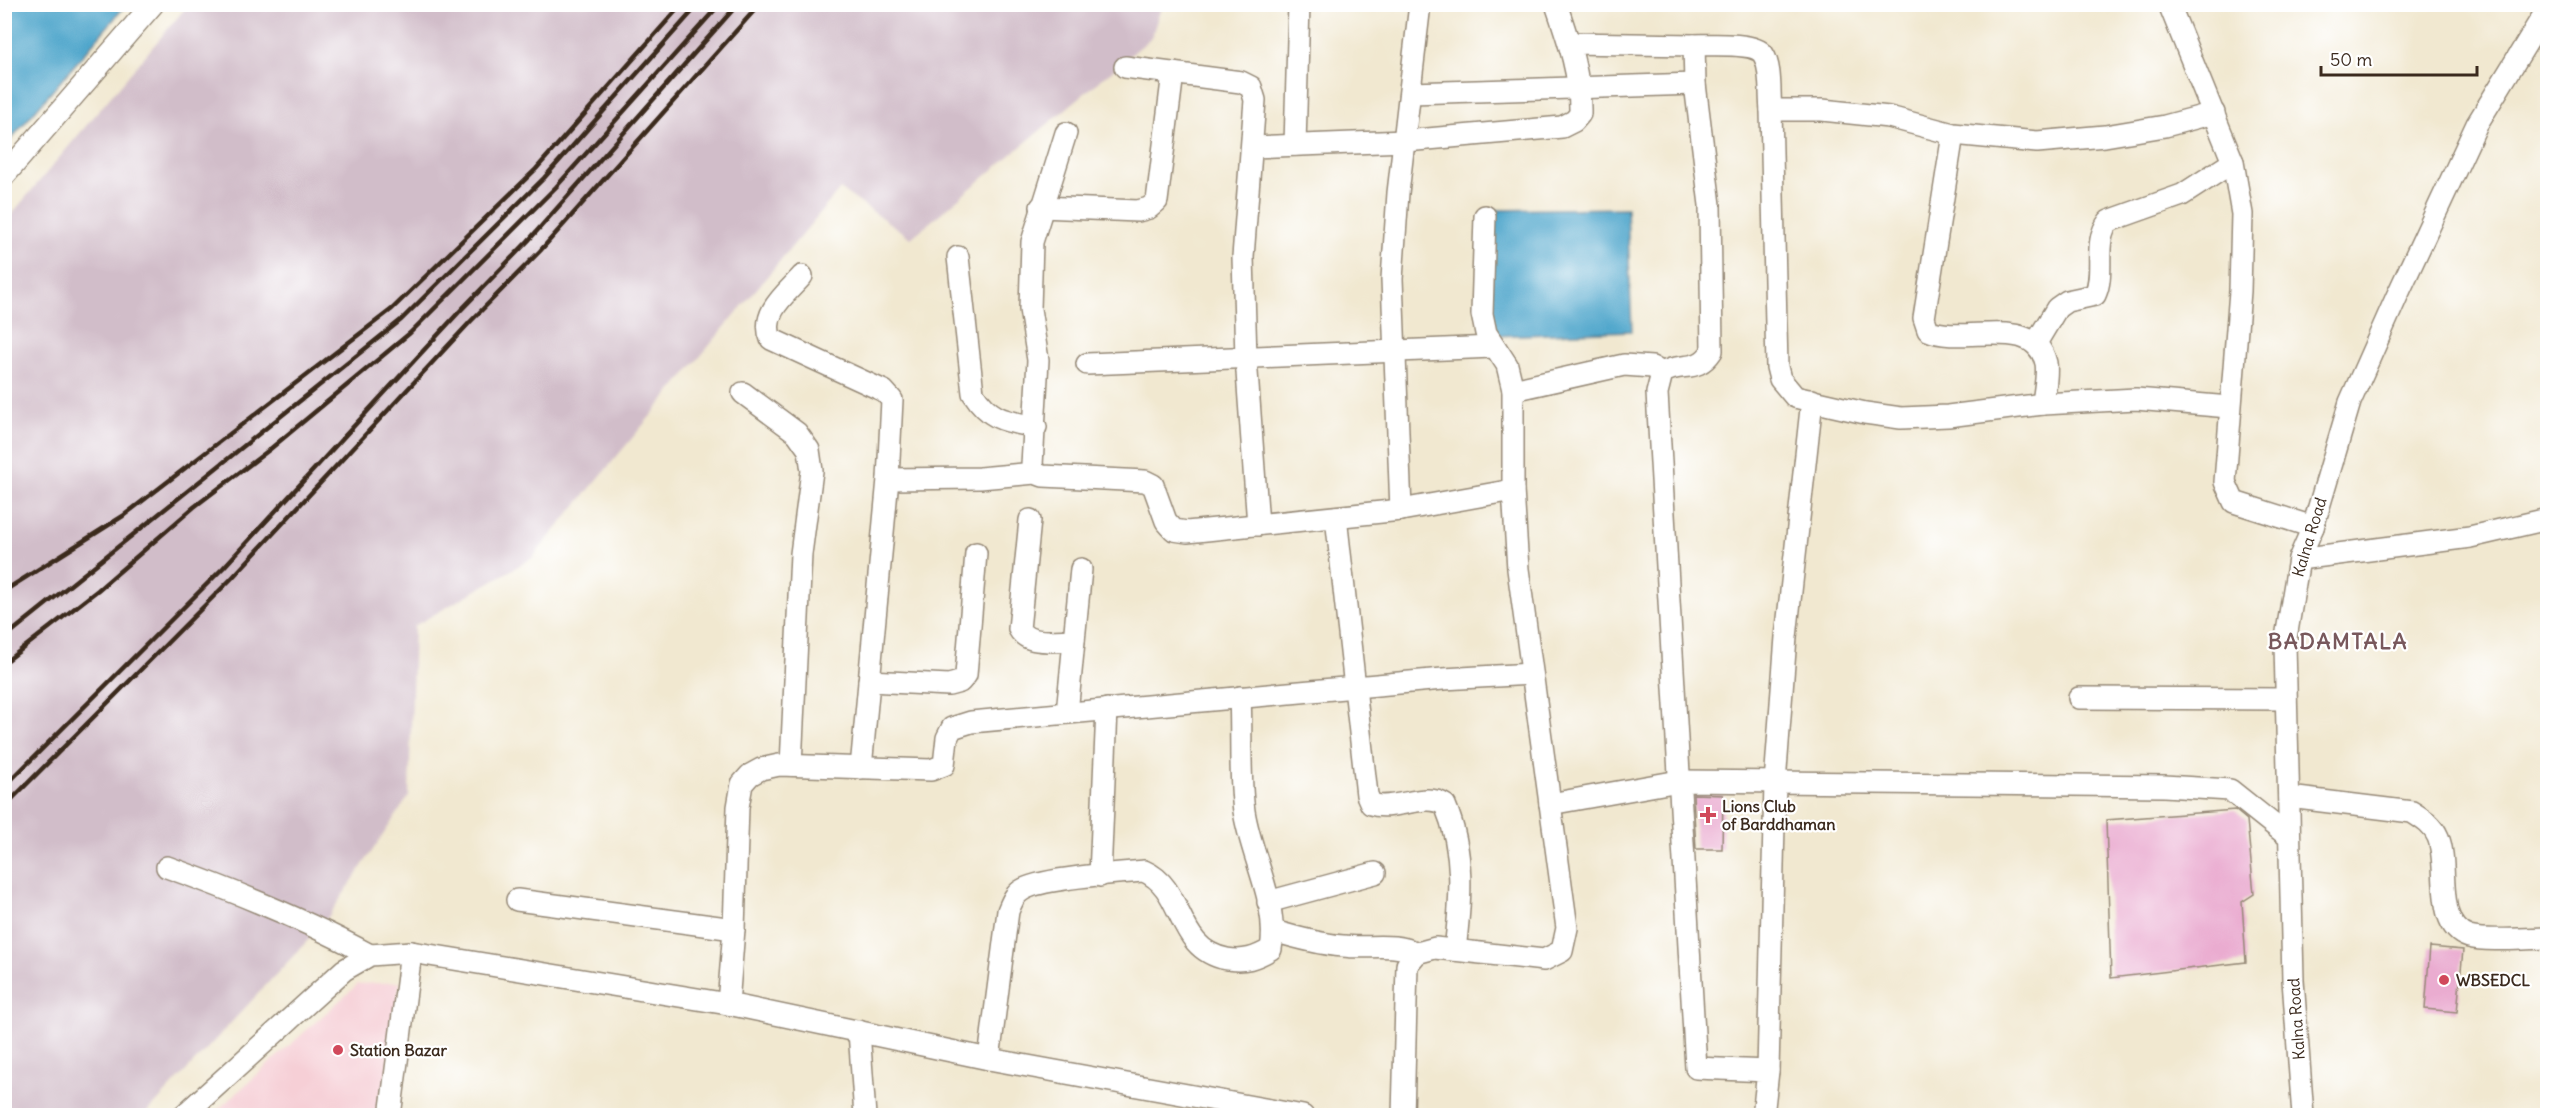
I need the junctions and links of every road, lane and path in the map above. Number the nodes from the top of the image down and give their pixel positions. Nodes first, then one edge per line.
1 (153, 4) edge
2 (1299, 4) edge
3 (1420, 4) edge
4 (1556, 4) edge
5 (2169, 4) edge
6 (2547, 8) edge
7 (1569, 43) junction
8 (1695, 45) junction
9 (1125, 67) dead end
10 (1173, 74) junction
11 (1695, 84) junction
12 (1579, 88) junction
13 (1411, 93) junction
14 (1771, 110) junction
15 (2214, 113) junction
16 (1066, 133) dead end
17 (1953, 134) junction
18 (1405, 141) junction
19 (1294, 145) junction
20 (1254, 147) junction
21 (2233, 162) junction
22 (4, 176) edge
23 (1041, 207) junction
24 (1485, 216) dead end
25 (958, 257) dead end
26 (801, 276) dead end
27 (2036, 343) junction
28 (1493, 347) junction
29 (1394, 351) junction
30 (1246, 358) junction
31 (1087, 364) dead end
32 (1662, 373) junction
33 (1513, 390) junction
34 (743, 393) dead end
35 (1812, 400) junction
36 (2043, 404) junction
37 (2229, 407) junction
38 (1036, 427) junction
39 (1035, 472) junction
40 (888, 479) junction
41 (1513, 490) junction
42 (1401, 510) junction
43 (1336, 518) junction
44 (2547, 519) edge
45 (1030, 520) dead end
46 (1258, 525) junction
47 (2313, 527) junction
48 (976, 553) dead end
49 (2299, 559) junction
50 (1081, 569) dead end
51 (1074, 640) junction
52 (1532, 674) junction
53 (868, 681) junction
54 (1355, 689) junction
55 (1240, 697) junction
56 (2079, 698) dead end
57 (2286, 699) junction
58 (1107, 709) junction
59 (1067, 713) junction
60 (791, 765) junction
61 (861, 768) junction
62 (1679, 781) junction
63 (1774, 783) junction
64 (2289, 797) junction
65 (1550, 804) junction
66 (2289, 837) junction
67 (167, 867) dead end
68 (1376, 873) dead end
69 (1100, 876) junction
70 (517, 900) dead end
71 (1268, 902) junction
72 (734, 928) junction
73 (1274, 931) junction
74 (2547, 938) edge
75 (1455, 950) junction
76 (411, 952) junction
77 (1418, 953) junction
78 (370, 955) junction
79 (728, 1004) junction
80 (859, 1031) junction
81 (989, 1059) junction
82 (1768, 1071) junction
83 (183, 1116) edge
84 (390, 1116) edge
85 (865, 1116) edge
86 (1303, 1116) edge
87 (1403, 1116) edge
88 (1763, 1116) edge
89 (2303, 1116) edge

1 - 22 street
2 - 19 street
3 - 13 street
4 - 7 street
5 - 15 street
6 - 47 street, Kalna Road
7 - 8 street
7 - 12 street
8 - 11 street
8 - 14 street
9 - 10 street
10 - 20 street
10 - 23 street
11 - 12 street
11 - 32 street
12 - 13 street
12 - 18 street
13 - 18 street
14 - 17 street
14 - 35 street
15 - 17 street
15 - 21 street
16 - 23 street
17 - 27 street
18 - 19 street
18 - 29 street
19 - 20 street
20 - 30 street
21 - 27 street
21 - 37 street
23 - 38 street
24 - 28 street
25 - 38 street
26 - 40 street
27 - 36 street
28 - 29 street
28 - 33 street
29 - 30 street
29 - 42 street
30 - 31 street
30 - 46 street
32 - 33 street
32 - 62 street
33 - 41 street
34 - 60 street
35 - 36 street
35 - 63 street
36 - 37 street
37 - 47 street
38 - 39 street
39 - 40 street
39 - 46 street
40 - 53 street
41 - 42 street
41 - 52 street
42 - 43 street
43 - 46 street
43 - 54 street
44 - 49 street
45 - 51 street
47 - 49 street, Kalna Road
48 - 53 street
49 - 57 street, Kalna Road
50 - 51 street
51 - 59 street
52 - 54 street
52 - 65 street
53 - 61 street
54 - 55 street
54 - 75 street
55 - 58 street
55 - 71 street
56 - 57 street
57 - 64 street, Kalna Road
58 - 59 street
58 - 69 street
59 - 61 street
60 - 61 street
60 - 72 street
62 - 63 street
62 - 65 street
62 - 82 street
63 - 66 street
63 - 82 street
64 - 66 street, Kalna Road
64 - 74 street
65 - 75 street
66 - 89 street, Kalna Road
67 - 78 street
68 - 71 street
69 - 73 street
69 - 81 street
70 - 72 street
71 - 73 street
72 - 79 street
73 - 77 street
75 - 77 street
76 - 78 street
76 - 79 street
76 - 84 street
77 - 87 street
78 - 83 street
79 - 80 street
80 - 81 street
80 - 85 street
81 - 86 street
82 - 88 street

